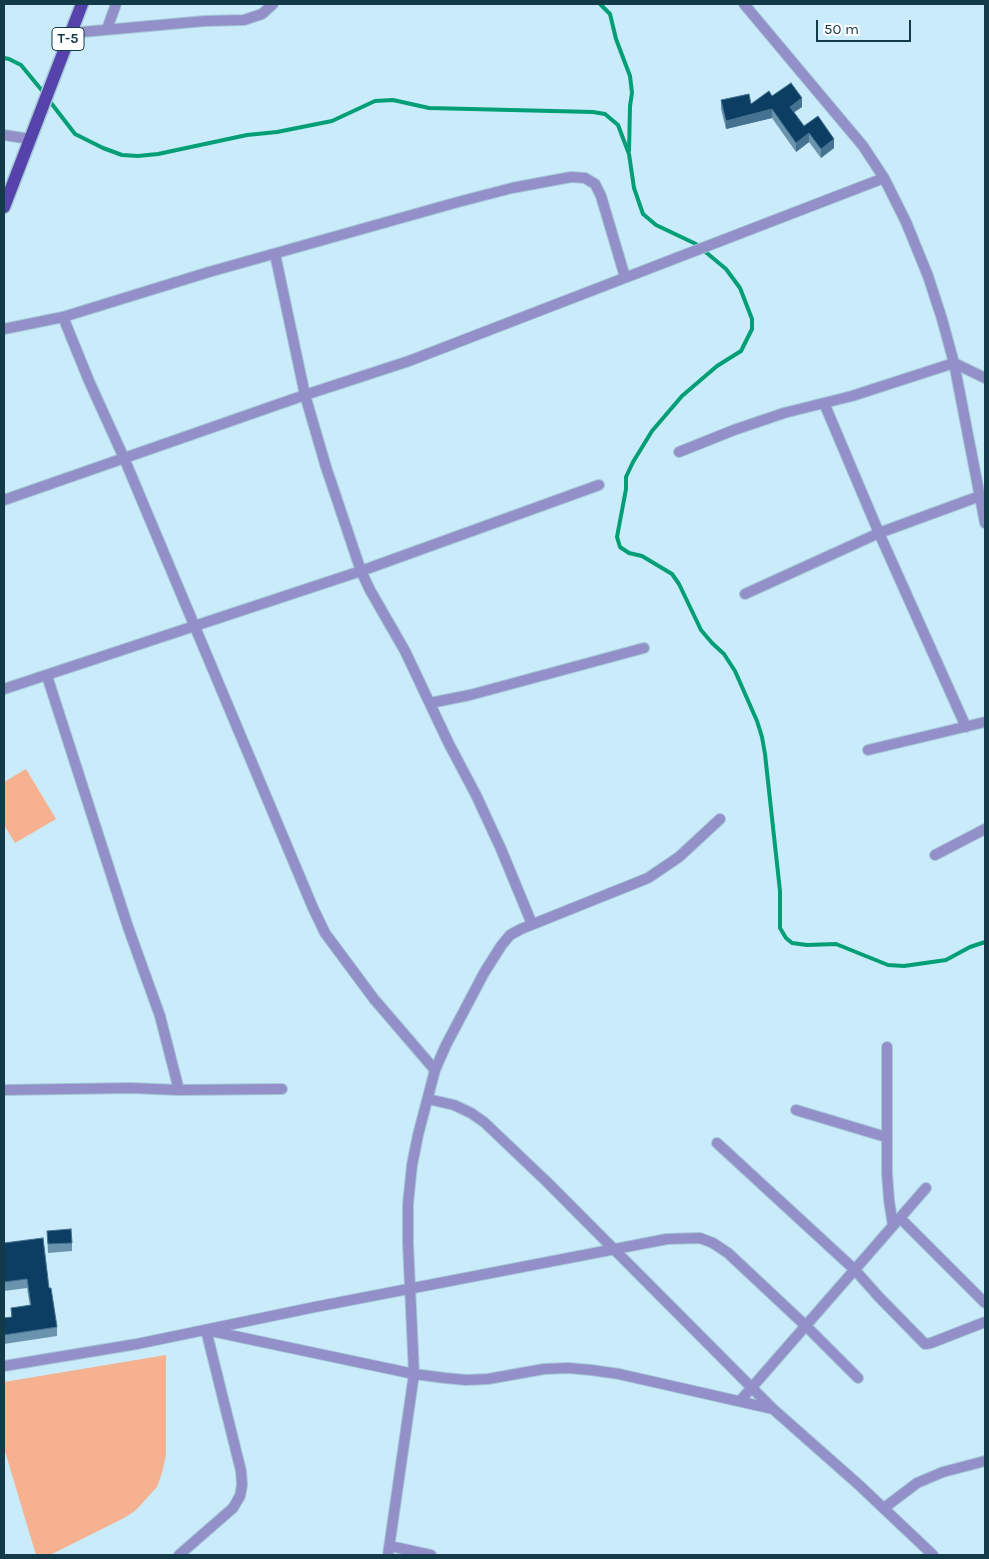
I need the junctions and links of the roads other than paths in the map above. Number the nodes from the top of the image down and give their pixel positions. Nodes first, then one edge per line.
1 (82, 4) edge
2 (116, 4) edge
3 (273, 4) edge
4 (744, 4) edge
5 (108, 30) junction
6 (70, 33) junction
7 (4, 135) edge
8 (30, 139) junction
9 (884, 178) junction
10 (4, 207) edge
11 (274, 254) junction
12 (625, 278) junction
13 (63, 317) junction
14 (4, 329) edge
15 (954, 363) junction
16 (985, 378) edge
17 (305, 394) junction
18 (824, 403) junction
19 (679, 452) dead end
20 (124, 458) junction
21 (599, 485) dead end
22 (980, 496) junction
23 (4, 500) edge
24 (985, 523) edge
25 (879, 533) junction
26 (360, 571) junction
27 (745, 594) dead end
28 (195, 626) junction
29 (644, 648) dead end
30 (47, 676) junction
31 (4, 689) edge
32 (430, 703) junction
33 (985, 722) edge
34 (966, 727) junction
35 (868, 750) dead end
36 (720, 819) dead end
37 (985, 829) edge
38 (934, 855) dead end
39 (532, 924) junction
40 (887, 1047) dead end
41 (436, 1070) junction
42 (282, 1089) dead end
43 (4, 1090) edge
44 (180, 1090) junction
45 (428, 1099) junction
46 (796, 1110) dead end
47 (886, 1137) junction
48 (717, 1143) dead end
49 (926, 1188) dead end
50 (896, 1222) junction
51 (614, 1250) junction
52 (855, 1270) junction
53 (410, 1289) junction
54 (985, 1303) edge
55 (985, 1322) edge
56 (806, 1326) junction
57 (206, 1330) junction
58 (4, 1366) edge
59 (414, 1374) junction
60 (858, 1378) dead end
61 (752, 1387) junction
62 (740, 1401) junction
63 (773, 1409) junction
64 (985, 1461) edge
65 (884, 1508) junction
66 (389, 1550) edge
67 (179, 1555) edge
68 (431, 1555) edge
69 (933, 1555) edge

1 - 6 main road, T-5
2 - 5 street
3 - 5 street
4 - 9 street
5 - 6 street
6 - 8 main road, T-5
7 - 8 street
8 - 10 main road, T-5
9 - 12 street
9 - 15 street
11 - 12 street
11 - 13 street
11 - 17 street
12 - 17 street
13 - 14 street
13 - 20 street
15 - 16 street
15 - 18 street
15 - 22 street
17 - 20 street
17 - 26 street
18 - 19 street
18 - 25 street
20 - 23 street
20 - 28 street
21 - 26 street
22 - 24 street
22 - 25 street
25 - 27 street
25 - 34 street
26 - 28 street
26 - 32 street
28 - 30 street
28 - 41 street
29 - 32 street
30 - 31 street
30 - 44 street
32 - 39 street
33 - 34 street
34 - 35 street
36 - 39 street
37 - 38 street
39 - 41 street
40 - 47 street
41 - 45 street
42 - 44 street
43 - 44 street
45 - 51 street
45 - 53 street
46 - 47 street
47 - 50 street
48 - 52 street
49 - 50 street
50 - 52 street
50 - 54 street
51 - 53 street
51 - 56 street
51 - 61 street
52 - 55 street
52 - 56 street
53 - 57 street
53 - 59 street
56 - 60 street
56 - 61 street
57 - 58 street
57 - 59 street
57 - 67 street
59 - 62 street
59 - 66 street
61 - 62 street
61 - 63 street
62 - 63 street
63 - 65 street
64 - 65 street
65 - 69 street
66 - 68 street

